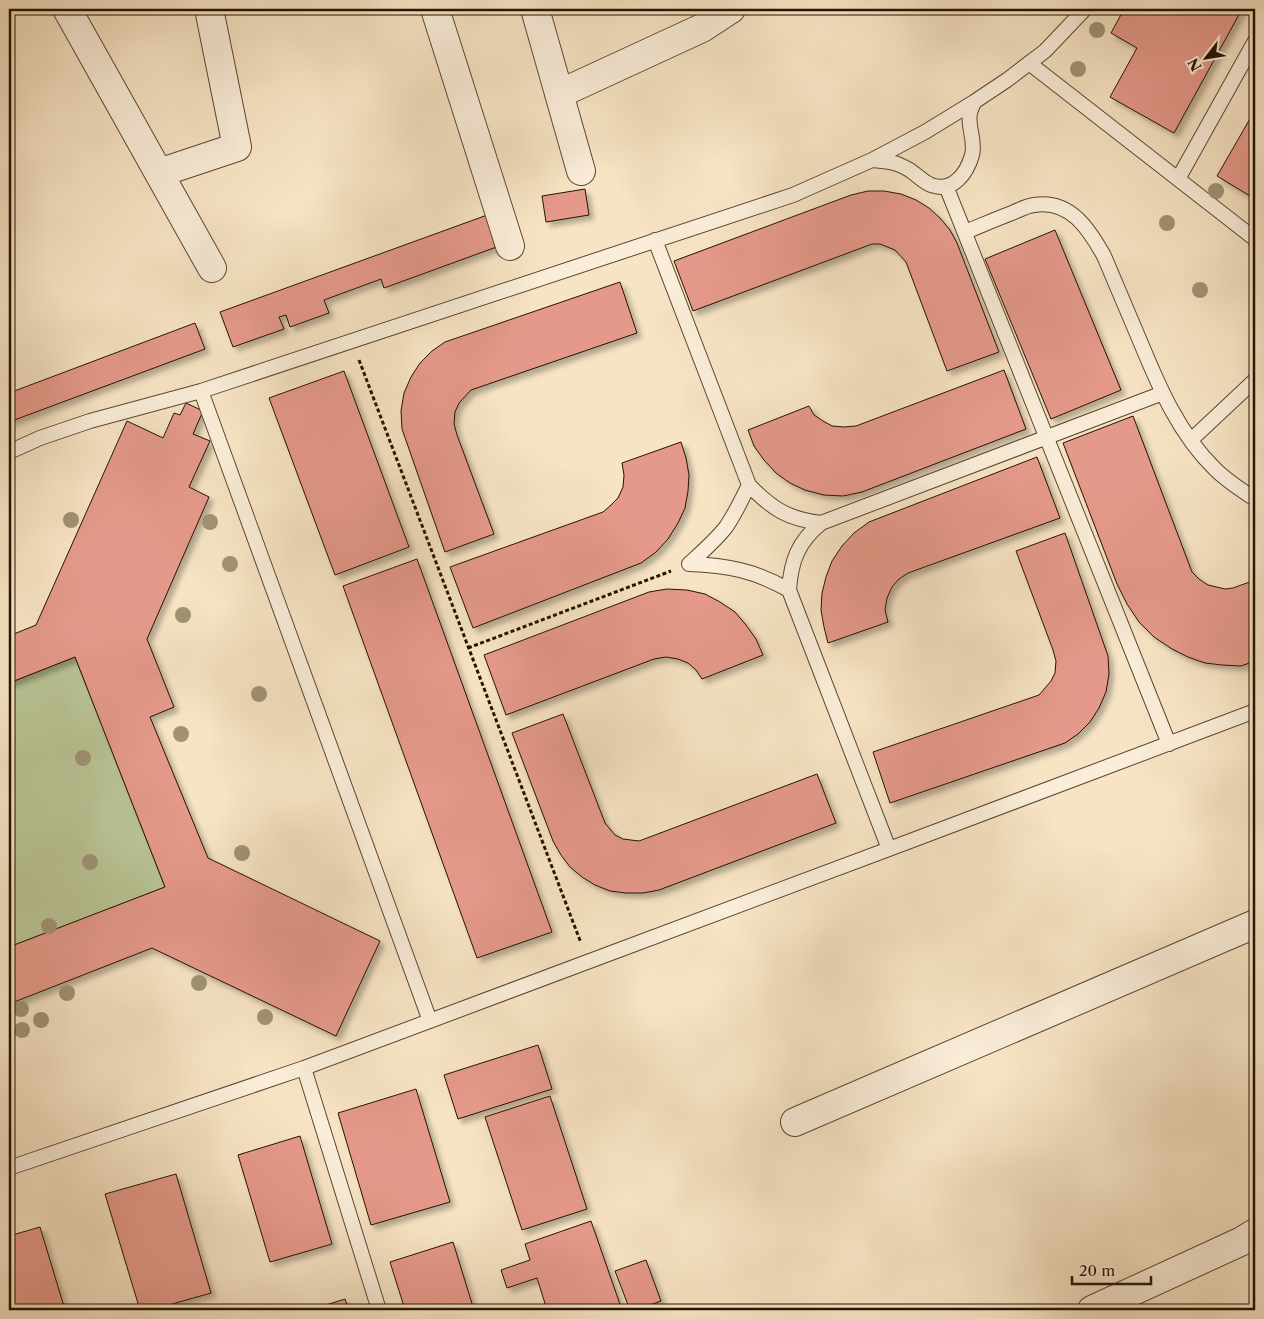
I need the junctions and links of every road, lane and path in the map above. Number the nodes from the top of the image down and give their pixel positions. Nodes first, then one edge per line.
1 (67, 9) edge
2 (209, 9) edge
3 (435, 9) edge
4 (535, 9) edge
5 (731, 9) edge
6 (1086, 9) edge
7 (1255, 41) edge
8 (1029, 63) junction
9 (559, 94) junction
10 (974, 102) junction
11 (872, 160) junction
12 (581, 171) dead end
13 (159, 173) junction
14 (1178, 179) junction
15 (946, 186) junction
16 (964, 232) junction
17 (1255, 239) edge
18 (655, 240) junction
19 (510, 246) dead end
20 (212, 268) dead end
21 (352, 341) junction
22 (1255, 380) edge
23 (201, 391) junction
24 (1163, 393) junction
25 (1047, 437) junction
26 (1190, 440) junction
27 (9, 452) edge
28 (749, 485) junction
29 (1255, 499) edge
30 (822, 523) junction
31 (689, 564) junction
32 (789, 590) junction
33 (468, 648) junction
34 (1255, 711) edge
35 (1169, 744) junction
36 (889, 849) junction
37 (1255, 924) edge
38 (588, 962) junction
39 (430, 1021) junction
40 (304, 1068) junction
41 (795, 1122) dead end
42 (9, 1168) edge
43 (1255, 1233) edge
44 (379, 1310) edge
45 (1092, 1310) edge

1 - 13 street
2 - 13 street
3 - 19 street
4 - 9 street
5 - 9 street
6 - 8 lane
7 - 14 lane
8 - 10 lane
8 - 14 lane
9 - 12 street
10 - 11 lane
10 - 15 lane
11 - 15 lane
11 - 18 lane
13 - 20 street
14 - 17 lane
15 - 16 lane
16 - 24 lane
16 - 25 lane
18 - 21 lane
18 - 28 lane
21 - 23 lane
21 - 33 path
22 - 26 lane
23 - 27 lane
23 - 39 lane
24 - 25 lane
24 - 26 lane
25 - 30 lane
25 - 35 lane
26 - 29 lane
28 - 30 lane
28 - 31 lane
30 - 32 lane
31 - 32 lane
31 - 33 path
32 - 36 lane
33 - 38 path
34 - 35 lane
35 - 36 lane
36 - 38 lane
37 - 41 street
38 - 39 lane
39 - 40 lane
40 - 42 lane
40 - 44 lane
43 - 45 street

